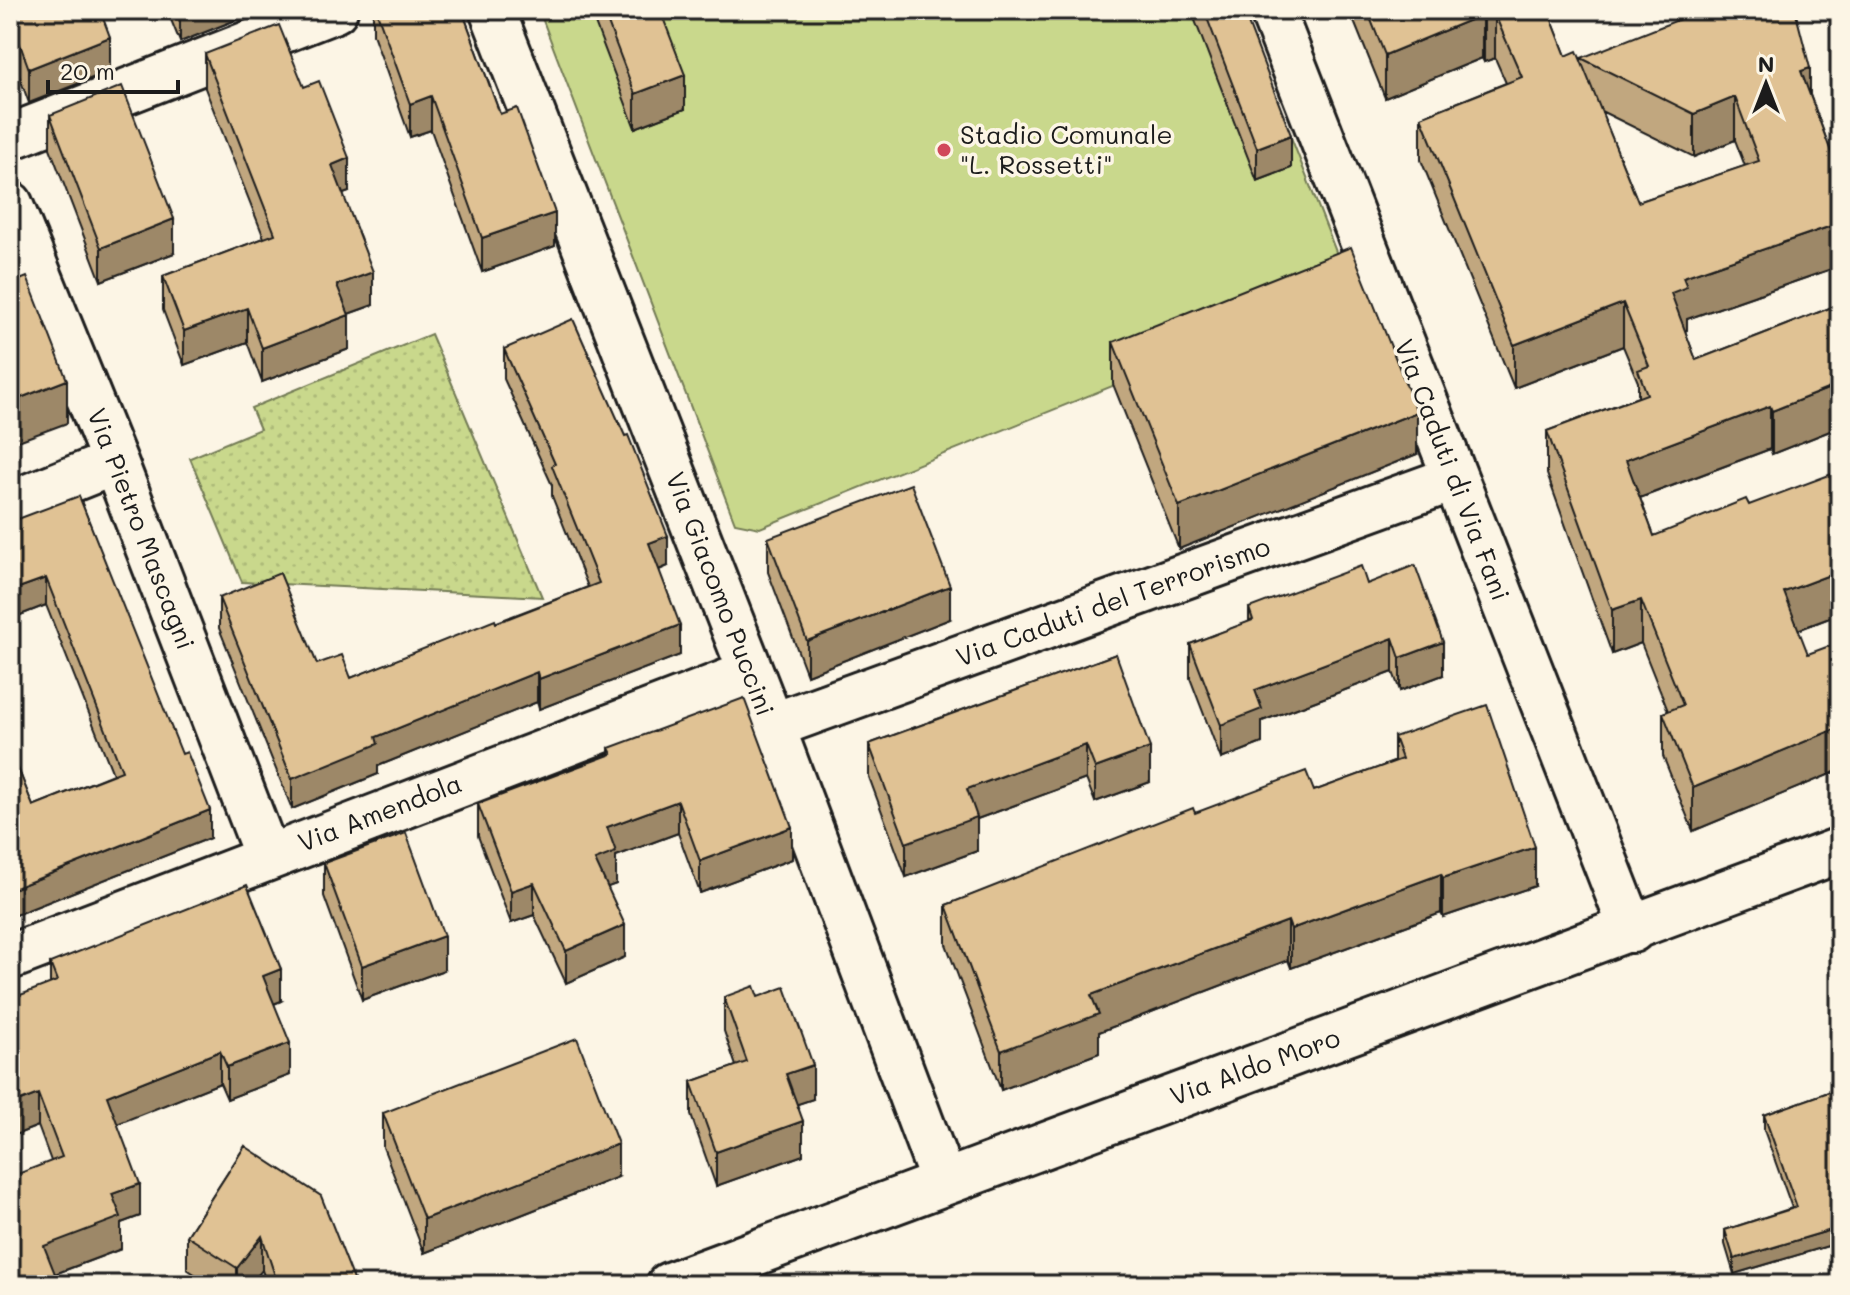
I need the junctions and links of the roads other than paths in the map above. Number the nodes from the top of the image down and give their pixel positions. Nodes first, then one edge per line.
1 (335, 10) edge
2 (492, 10) edge
3 (1272, 10) edge
4 (10, 137) edge
5 (10, 204) edge
6 (115, 462) junction
7 (1455, 478) junction
8 (10, 504) edge
9 (751, 673) junction
10 (772, 726) junction
11 (1840, 850) edge
12 (267, 856) junction
13 (1632, 930) junction
14 (10, 957) edge
15 (943, 1181) junction
16 (669, 1285) edge

1 - 4 street
2 - 9 street, Via Giacomo Puccini
3 - 7 street, Via Caduti di Via Fani
5 - 6 street, Via Pietro Mascagni
6 - 8 street
6 - 12 street, Via Pietro Mascagni
7 - 10 street, Via Caduti del Terrorismo
7 - 13 street, Via Caduti di Via Fani
9 - 10 street, Via Giacomo Puccini
9 - 12 street, Via Amendola
10 - 15 street, Via Giacomo Puccini
11 - 13 street, Via Aldo Moro
12 - 14 street, Via Amendola
13 - 15 street, Via Aldo Moro
15 - 16 street, Via Aldo Moro

